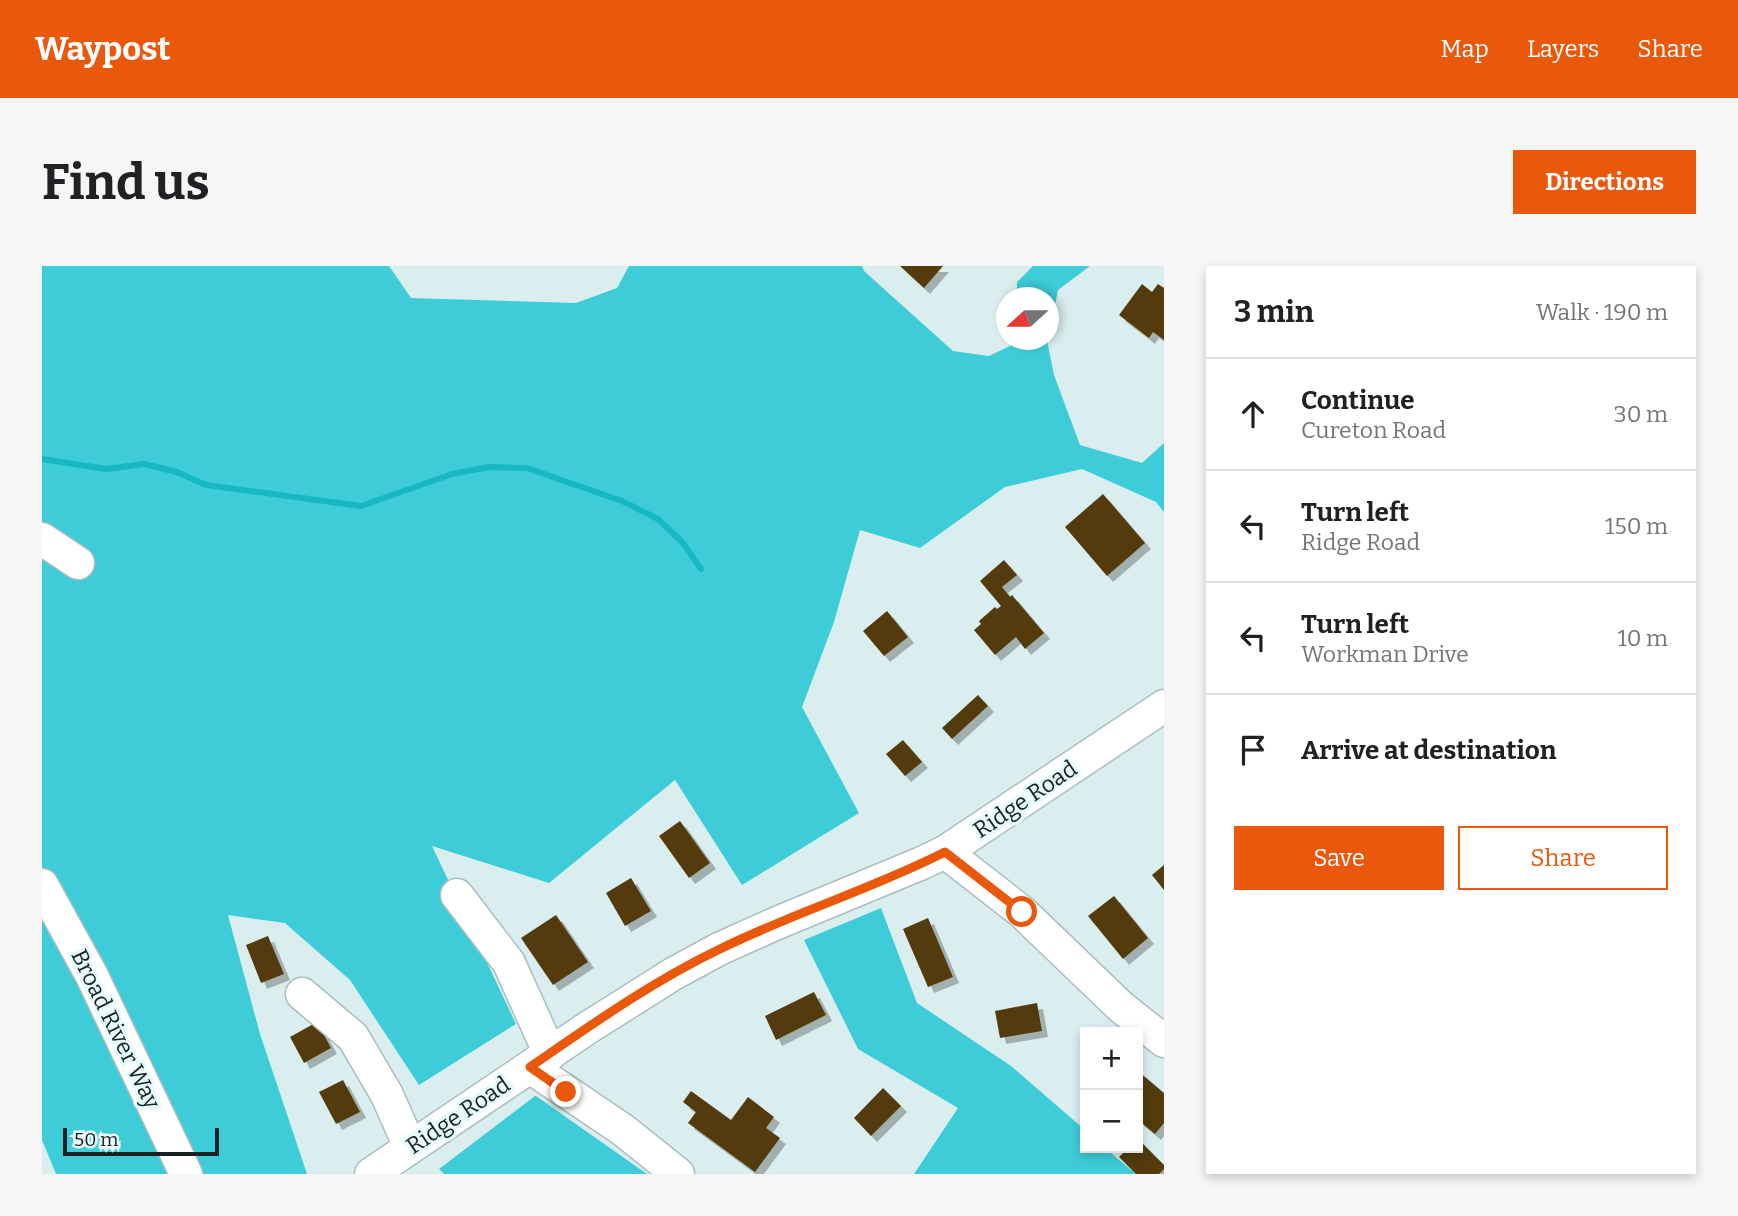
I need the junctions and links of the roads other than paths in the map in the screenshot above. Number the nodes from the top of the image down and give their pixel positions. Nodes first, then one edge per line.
1 (42, 539) edge
2 (78, 564) dead end
3 (1164, 706) edge
4 (945, 852) junction
5 (42, 886) edge
6 (457, 895) dead end
7 (302, 995) dead end
8 (1164, 1041) edge
9 (540, 1060) junction
10 (410, 1147) junction
11 (186, 1174) edge
12 (371, 1174) edge
13 (678, 1174) edge

1 - 2 street
3 - 4 street, Ridge Road
4 - 8 street
4 - 9 street, Ridge Road
5 - 11 street, Broad River Way
6 - 9 street
7 - 10 street
9 - 10 street, Ridge Road
9 - 13 street
10 - 12 street, Ridge Road

